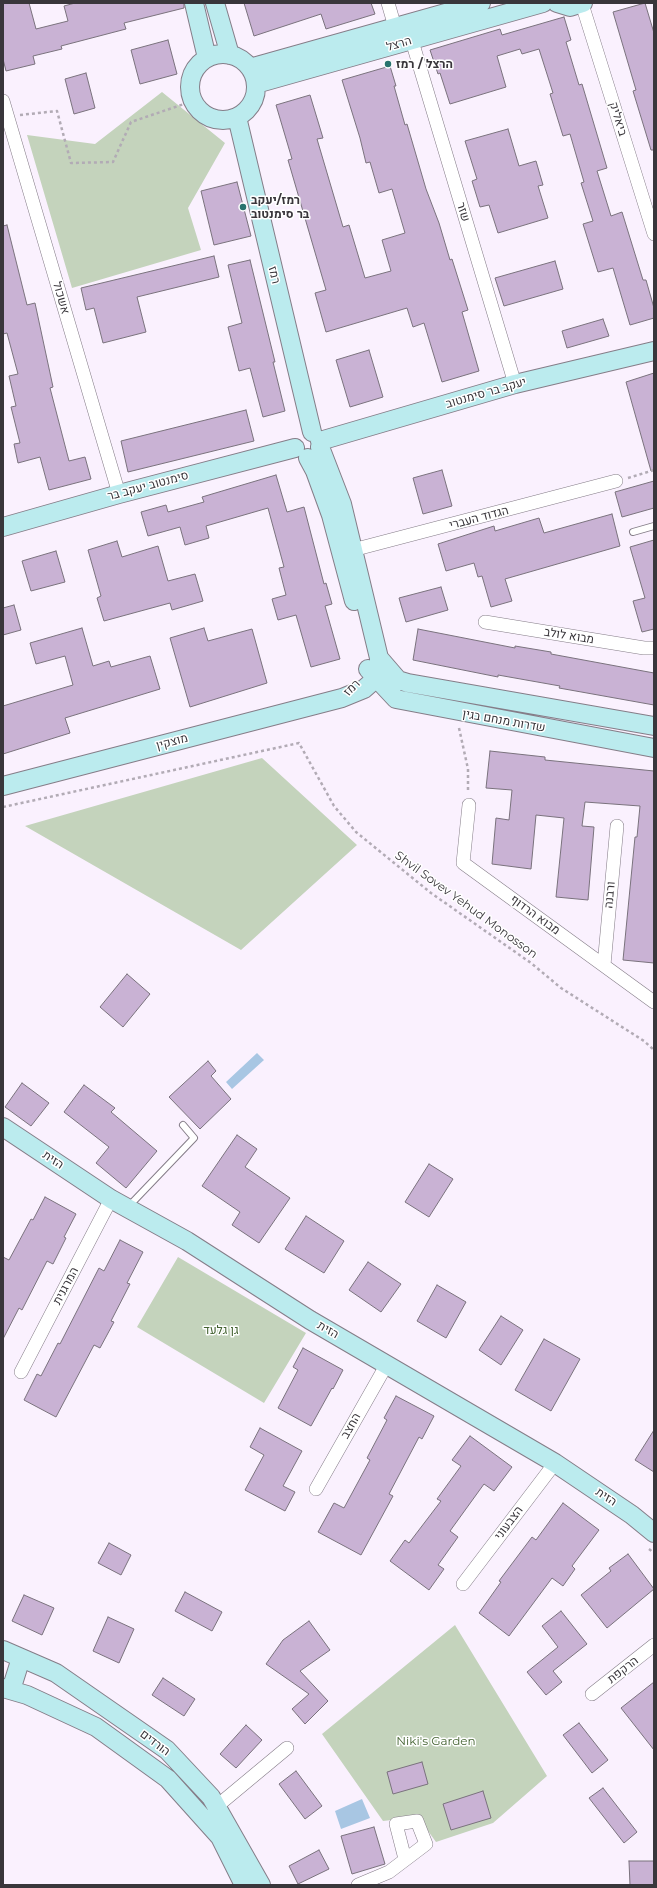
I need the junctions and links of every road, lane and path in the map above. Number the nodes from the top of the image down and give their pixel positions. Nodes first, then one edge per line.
1 (194, 3) edge
2 (216, 3) edge
3 (388, 3) edge
4 (481, 3) edge
5 (542, 3) edge
6 (557, 3) edge
7 (582, 4) edge
8 (395, 27) junction
9 (412, 41) junction
10 (230, 55) junction
11 (208, 58) junction
12 (253, 76) junction
13 (3, 101) edge
14 (193, 101) junction
15 (8, 117) junction
16 (237, 117) junction
17 (654, 234) edge
18 (654, 351) edge
19 (515, 384) junction
20 (311, 445) junction
21 (654, 470) edge
22 (616, 481) joint
23 (119, 494) junction
24 (654, 526) edge
25 (3, 527) edge
26 (634, 532) dead end
27 (347, 552) junction
28 (485, 622) dead end
29 (654, 648) edge
30 (374, 668) junction
31 (342, 698) joint
32 (460, 712) junction
33 (654, 726) edge
34 (654, 748) edge
35 (3, 786) edge
36 (469, 804) joint
37 (3, 807) edge
38 (617, 826) dead end
39 (604, 965) junction
40 (654, 1002) edge
41 (654, 1050) edge
42 (183, 1125) dead end
43 (3, 1126) edge
44 (111, 1199) junction
45 (127, 1208) junction
46 (387, 1364) junction
47 (21, 1372) dead end
48 (554, 1463) junction
49 (316, 1489) dead end
50 (654, 1533) edge
51 (463, 1584) dead end
52 (654, 1645) edge
53 (3, 1650) edge
54 (21, 1658) junction
55 (7, 1689) edge
56 (592, 1694) dead end
57 (287, 1748) dead end
58 (216, 1806) junction
59 (405, 1859) dead end
60 (244, 1885) edge
61 (261, 1885) edge
62 (358, 1885) edge

1 - 11 street
2 - 10 street
3 - 8 street
4 - 8 street, הרצל
5 - 9 street, הרצל
6 - 7 street
7 - 17 street, ביאליק
8 - 12 street, הרצל
9 - 12 street, הרצל
9 - 19 street, שזר
10 - 11 street
10 - 12 street
11 - 14 street
12 - 16 street
13 - 15 street, אשכול
14 - 15 path
14 - 16 street
15 - 23 street, אשכול
16 - 20 street, רמז
18 - 19 street, יעקב בר סימנטוב
19 - 20 street, יעקב בר סימנטוב
20 - 23 street, סימנטוב יעקב בר
20 - 27 street, רמז
21 - 22 path
22 - 27 street, הגדוד העברי
23 - 25 street, סימנטוב יעקב בר
24 - 26 lane
27 - 30 street, רמז
28 - 29 street, מבוא לולב
30 - 31 street, רמז
30 - 32 street, שדרות מנחם בגין
30 - 33 street, שדרות מנחם בגין
31 - 35 street, מוצקין
32 - 34 street, שדרות מנחם בגין
32 - 36 path
36 - 39 street, מבוא הרדוף
37 - 41 path, Shvil Sovev Yehud Monosson
38 - 39 street, ורבנה
39 - 40 street, מבוא הרדוף
42 - 45 lane
43 - 44 street, הזית
44 - 45 street, הזית
44 - 47 street, המרגנית
45 - 46 street, הזית
46 - 48 street, הזית
46 - 49 street, החצב
48 - 50 street, הזית
48 - 51 street, הצבעוני
52 - 56 street, הרקפת
53 - 54 street, הורדים
54 - 55 street
54 - 58 street, הורדים
55 - 60 street, הורדים
57 - 58 street
58 - 61 street, הורדים
59 - 62 street

